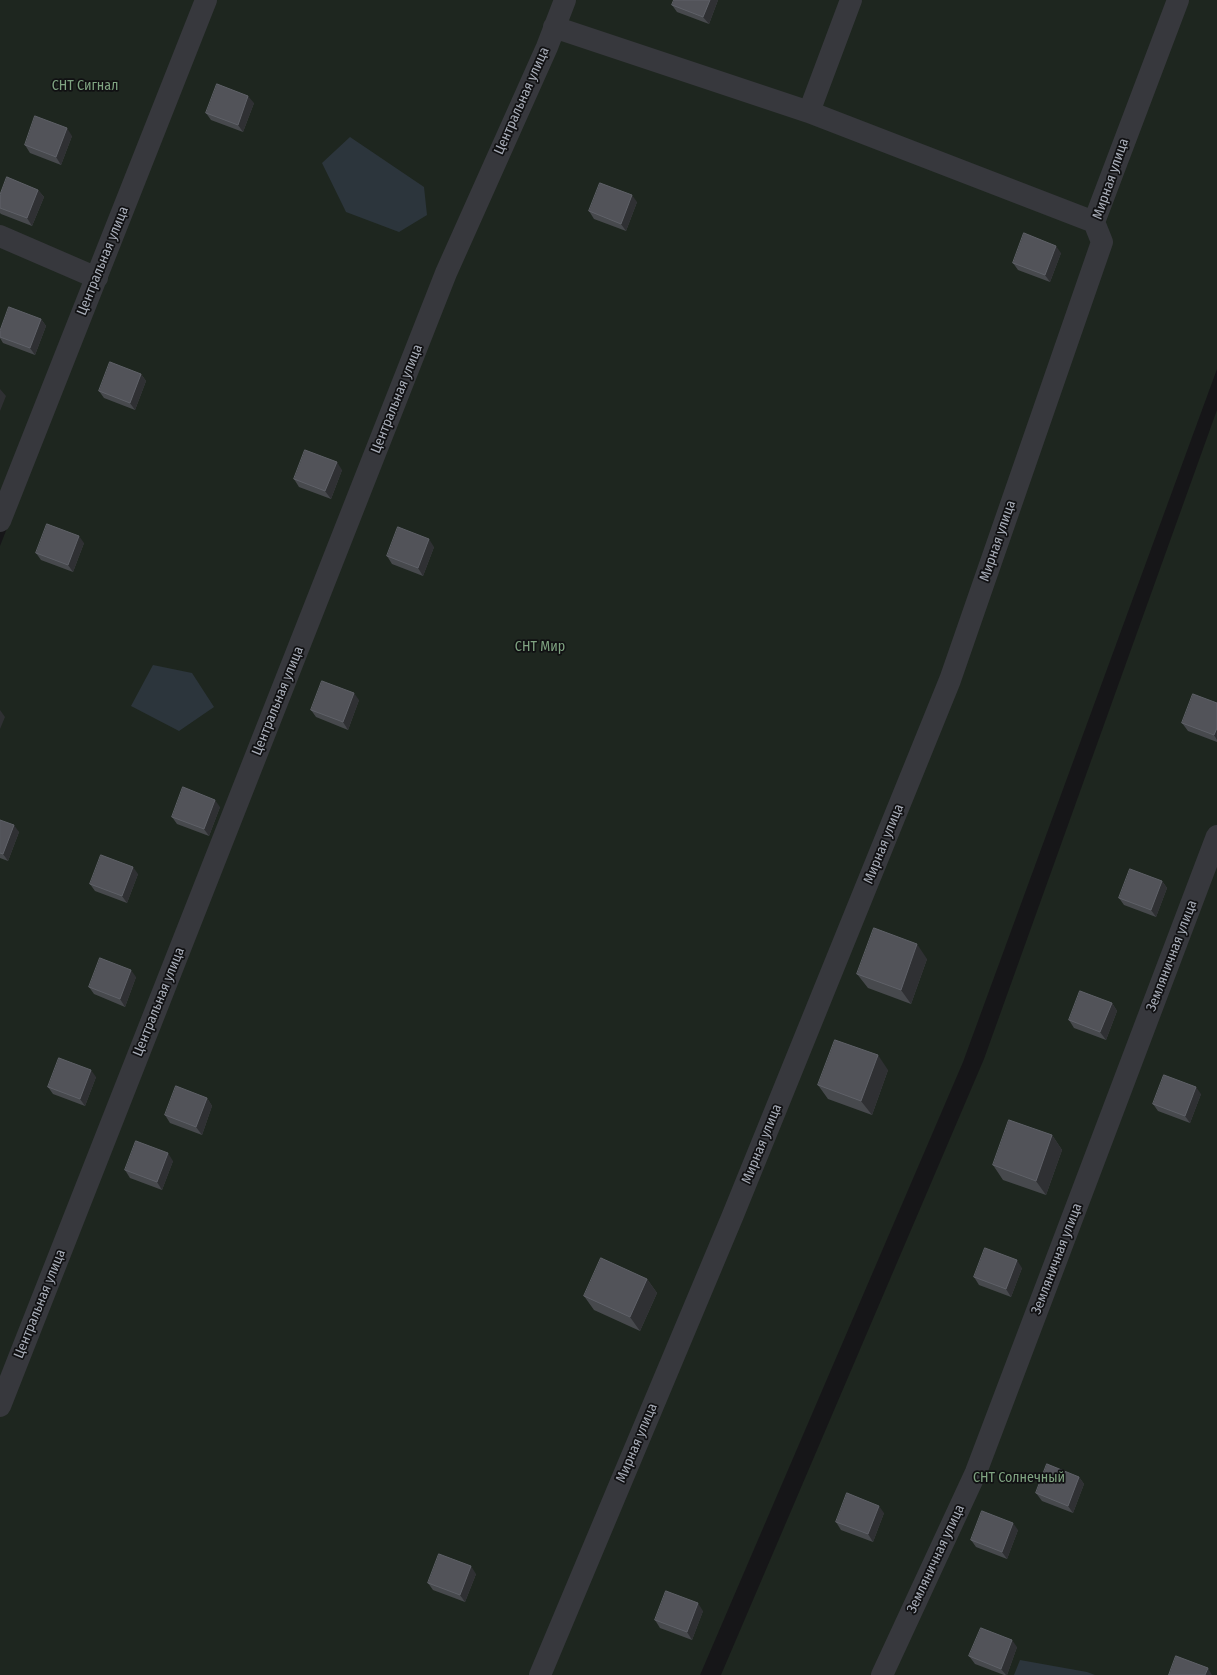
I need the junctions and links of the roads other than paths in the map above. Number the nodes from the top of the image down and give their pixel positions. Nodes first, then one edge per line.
1 (206, 0) edge
2 (565, 0) edge
3 (851, 0) edge
4 (1178, 0) edge
5 (554, 27) junction
6 (809, 112) junction
7 (1094, 222) junction
8 (0, 236) edge
9 (96, 278) junction
10 (0, 521) edge
11 (1215, 849) edge
12 (0, 1406) edge
13 (540, 1675) edge
14 (882, 1675) edge

1 - 9 street, Центральная улица
2 - 5 street, Центральная улица
3 - 6 street
4 - 7 street, Мирная улица
5 - 6 street
5 - 12 street, Центральная улица
6 - 7 street
7 - 13 street, Мирная улица
8 - 9 street
9 - 10 street, Центральная улица
11 - 14 street, Земляничная улица

